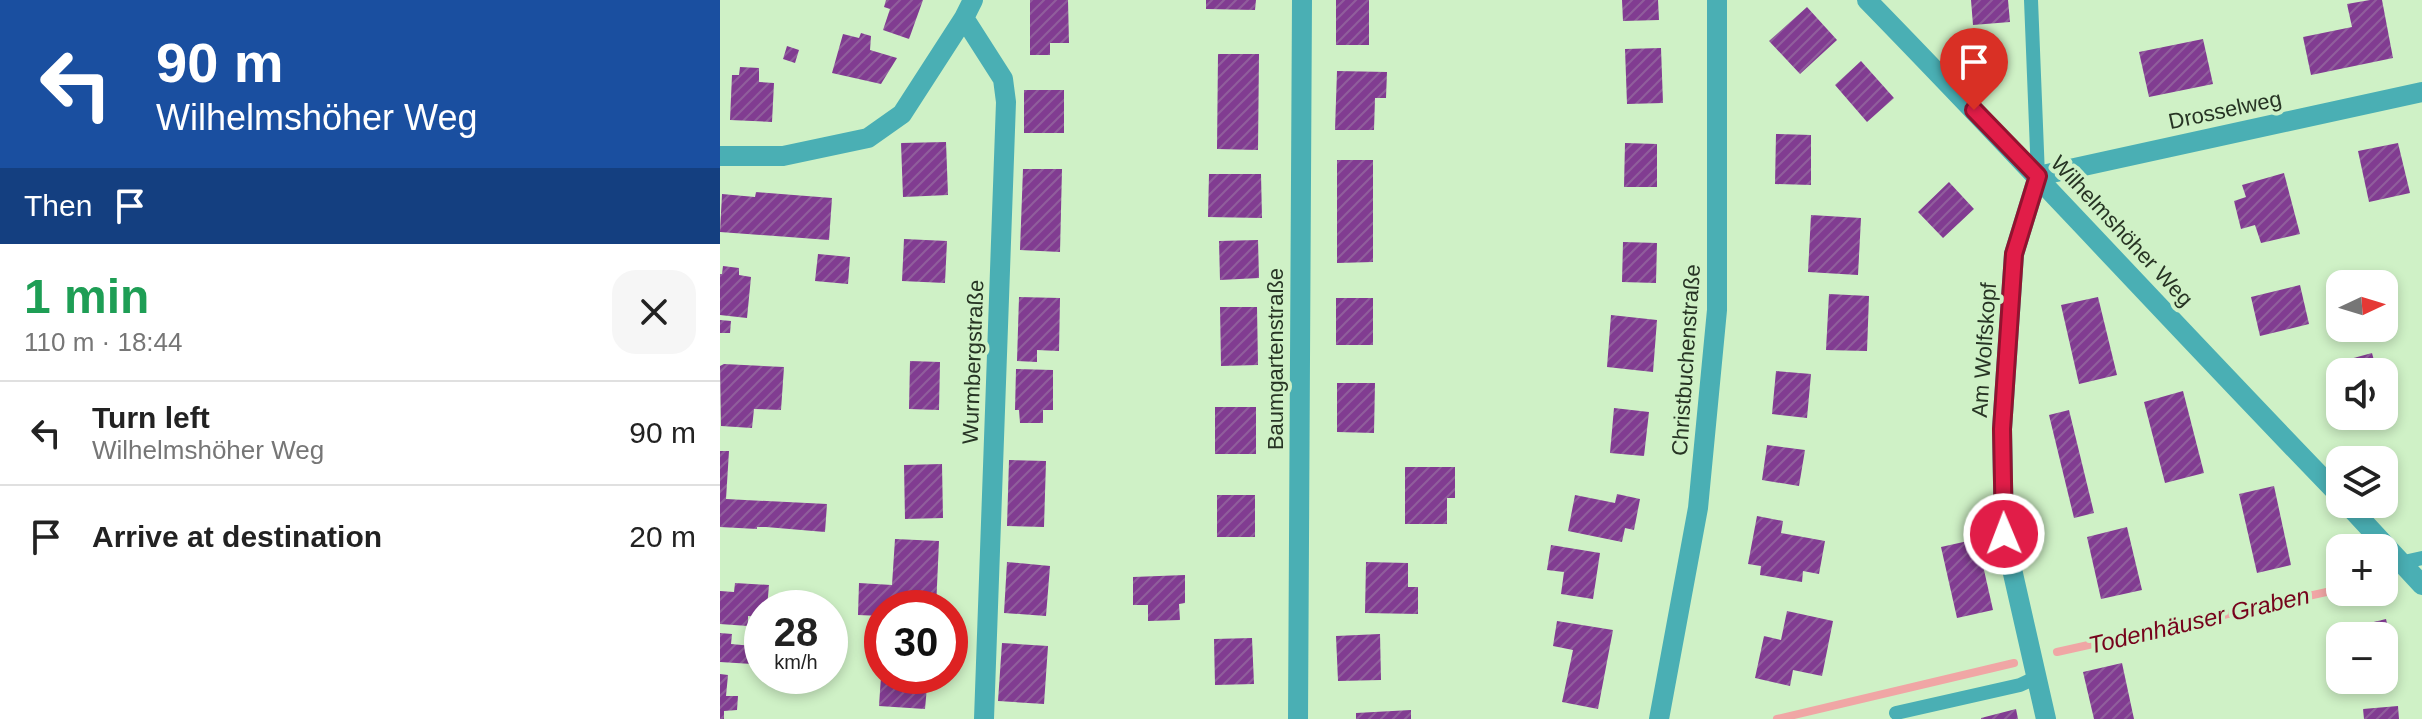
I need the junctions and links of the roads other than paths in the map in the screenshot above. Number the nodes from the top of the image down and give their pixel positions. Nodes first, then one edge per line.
1 (1302, 0) edge
2 (1717, 0) edge
3 (1867, 0) edge
4 (2031, 0) edge
5 (969, 9) edge
6 (2422, 92) edge
7 (720, 156) edge
8 (2038, 176) junction
9 (2326, 482) edge
10 (2364, 518) edge
11 (2413, 560) edge
12 (2422, 585) edge
13 (2037, 677) junction
14 (1896, 713) dead end
15 (984, 719) edge
16 (1298, 719) edge
17 (1659, 719) edge
18 (2046, 719) edge

1 - 16 street, Baumgartenstraße
2 - 17 street, Christbuchenstraße
3 - 8 street, Wilhelmshöher Weg
4 - 8 lane
5 - 7 street
5 - 15 street, Wurmbergstraße
6 - 8 street, Drosselweg
8 - 9 street, Wilhelmshöher Weg
8 - 13 street, Am Wolfskopf
10 - 11 street
11 - 12 street
13 - 14 lane
13 - 18 street, Am Wolfskopf

